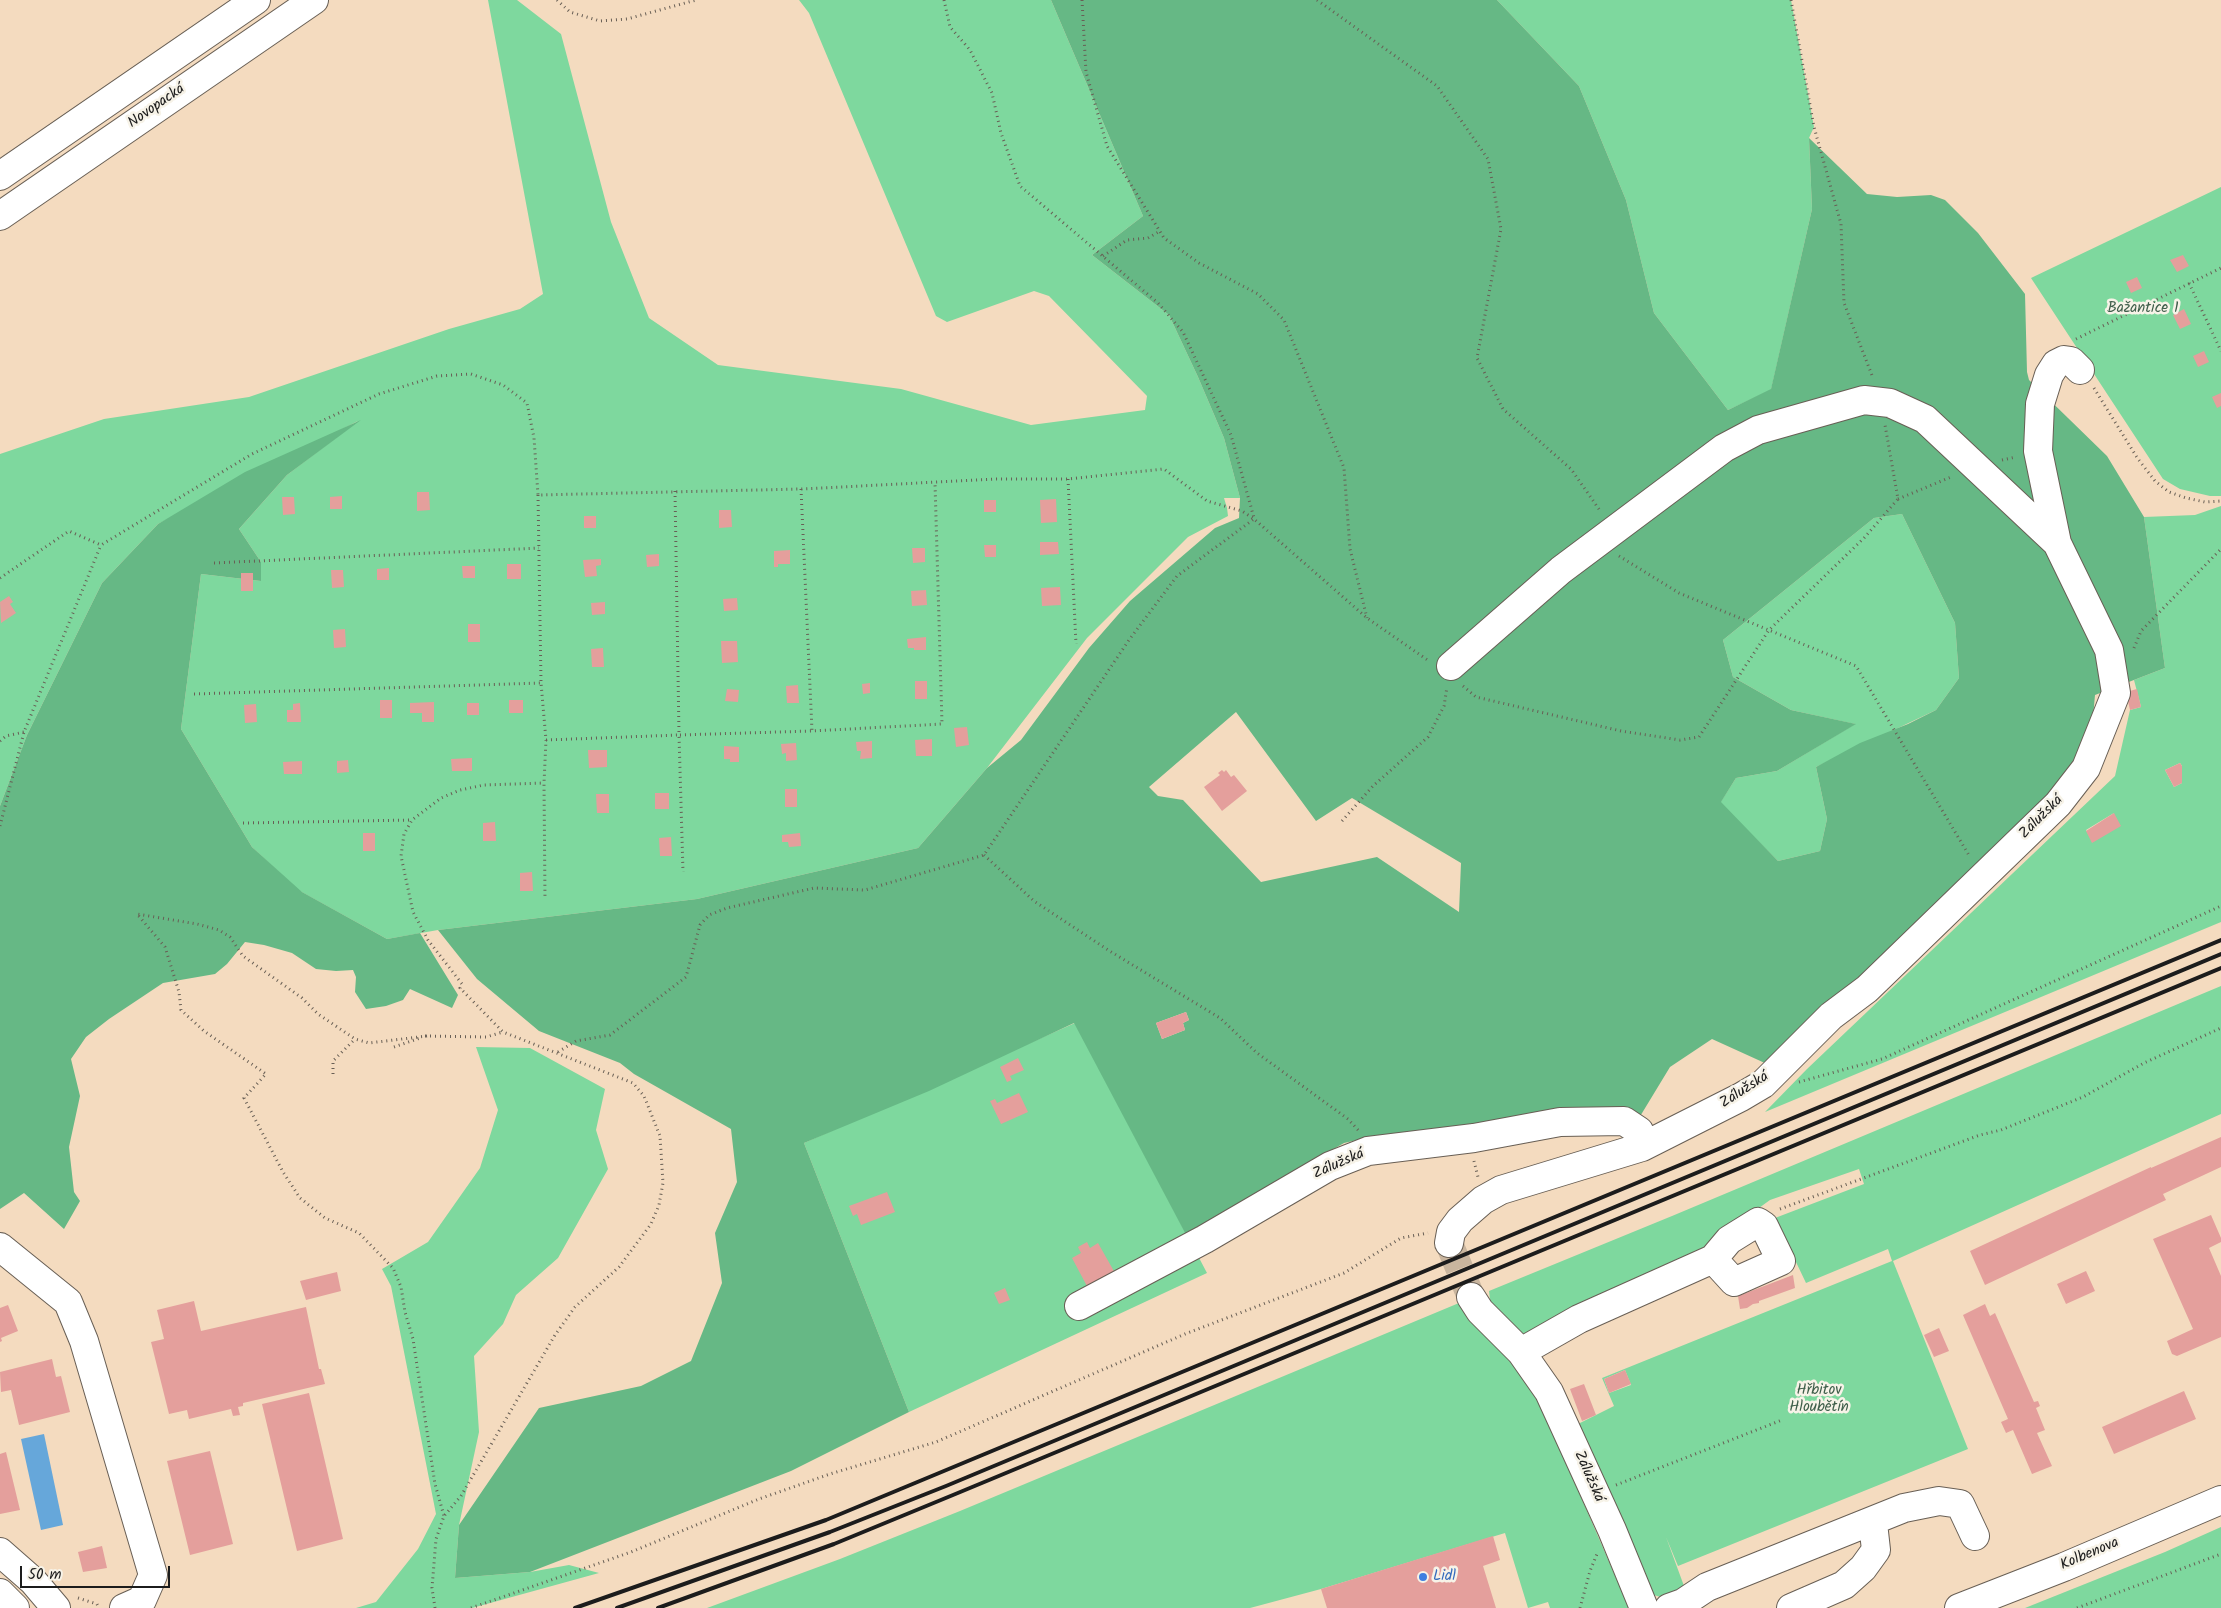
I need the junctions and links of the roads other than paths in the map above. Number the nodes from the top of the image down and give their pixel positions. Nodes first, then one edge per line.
1 (256, 0) edge
2 (314, 0) edge
3 (0, 176) edge
4 (0, 216) edge
5 (2080, 370) road end
6 (2057, 543) junction
7 (1450, 670) road end
8 (1642, 1147) junction
9 (1450, 1237) road end
10 (0, 1247) edge
11 (1713, 1259) junction
12 (1472, 1297) tunnel mouth
13 (1079, 1306) dead end
14 (1521, 1352) junction
15 (2221, 1500) edge
16 (1869, 1523) junction
17 (1975, 1536) dead end
18 (0, 1552) edge
19 (0, 1593) edge
20 (1710, 1598) edge
21 (14, 1608) edge
22 (56, 1608) edge
23 (124, 1608) edge
24 (1644, 1608) edge
25 (1669, 1608) edge
26 (1791, 1608) edge
27 (1959, 1608) edge

1 - 3 main road
2 - 4 main road, Novopacká
5 - 6 main road, Zálužská
6 - 7 main road
6 - 8 main road, Zálužská
8 - 9 main road, Zálužská
8 - 13 main road, Zálužská
10 - 23 main road
11 - 11 main road
11 - 14 main road
12 - 14 main road, Zálužská
14 - 24 main road, Zálužská
15 - 27 main road, Kolbenova
16 - 17 main road
16 - 20 main road
16 - 26 main road
18 - 22 main road
19 - 21 main road
20 - 25 main road

